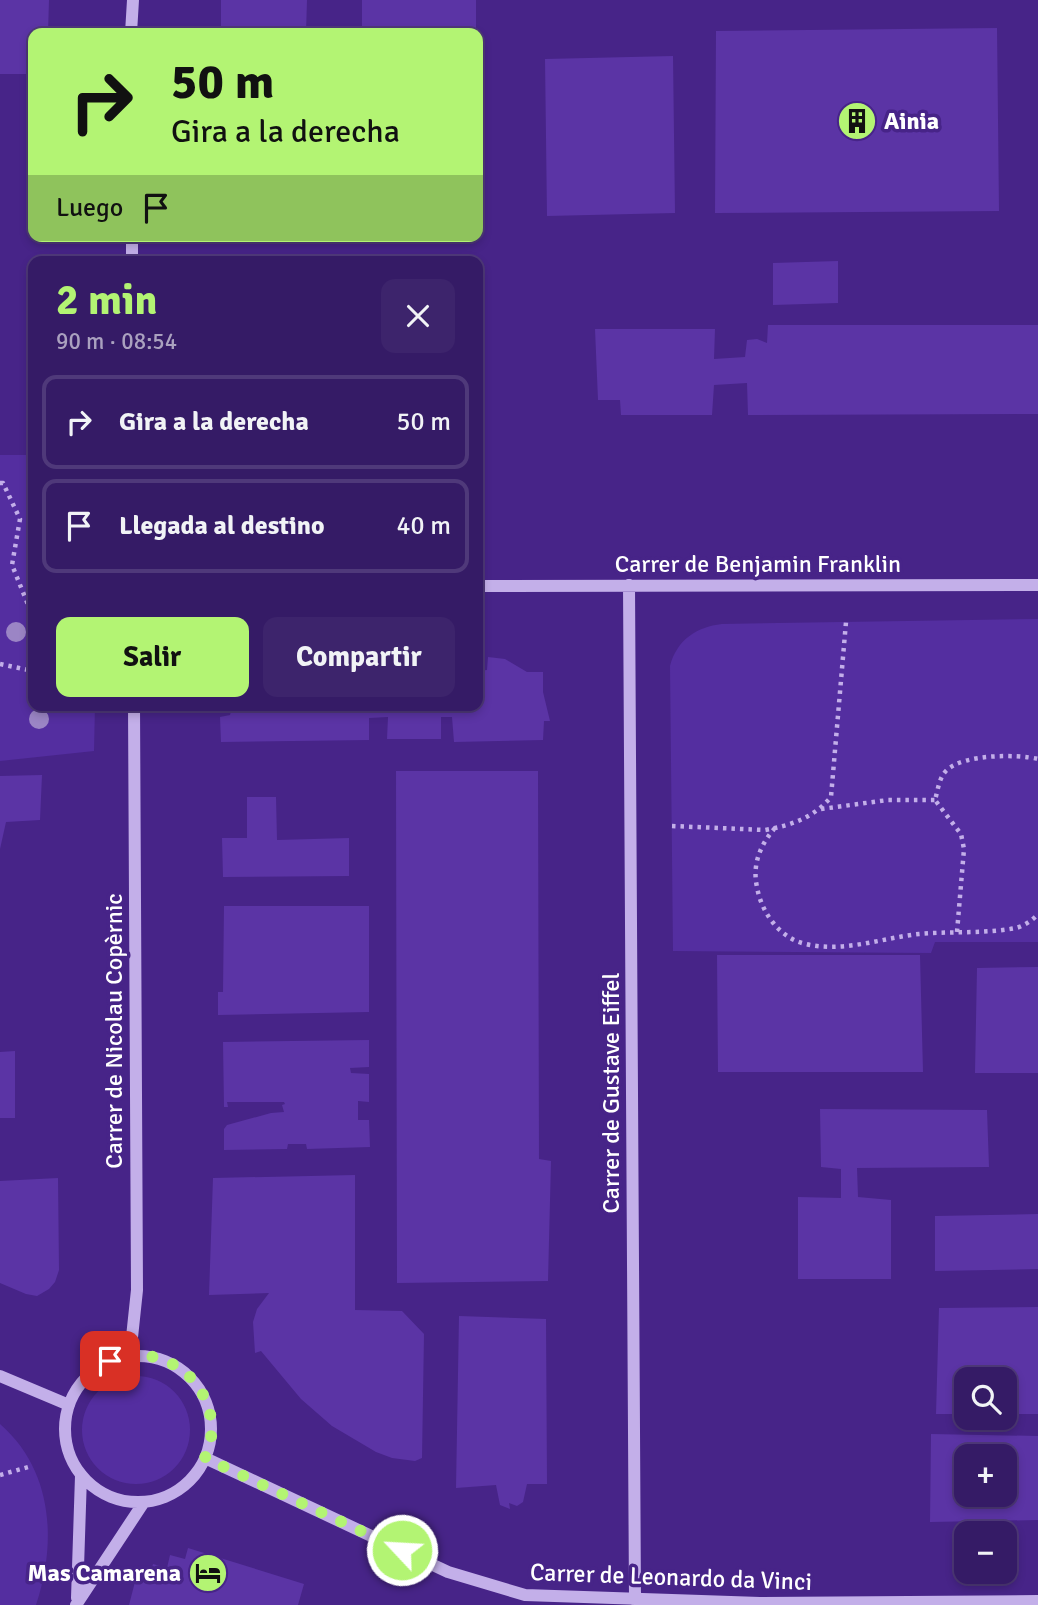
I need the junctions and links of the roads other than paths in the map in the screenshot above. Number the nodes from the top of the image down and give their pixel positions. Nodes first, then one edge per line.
1 (133, 0) edge
2 (131, 28) edge
3 (629, 585) junction
4 (1038, 585) edge
5 (483, 586) edge
6 (134, 711) edge
7 (130, 1356) junction
8 (0, 1376) edge
9 (69, 1405) junction
10 (205, 1458) junction
11 (81, 1476) junction
12 (145, 1502) junction
13 (635, 1600) junction
14 (1038, 1601) edge
15 (76, 1602) edge

1 - 2 street
3 - 4 street, Carrer de Benjamin Franklin
3 - 5 street, Carrer de Benjamin Franklin
3 - 13 street, Carrer de Gustave Eiffel
6 - 7 street, Carrer de Nicolau Copèrnic
7 - 9 street
7 - 10 street
8 - 9 street
9 - 11 street
10 - 12 street
10 - 13 street, Carrer de Leonardo da Vinci
11 - 12 street
11 - 15 street
12 - 15 street
13 - 14 street, Carrer de Leonardo da Vinci

